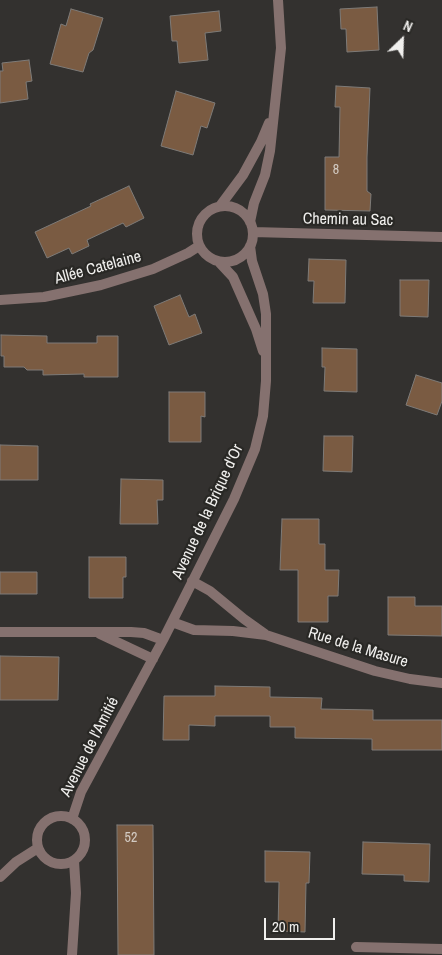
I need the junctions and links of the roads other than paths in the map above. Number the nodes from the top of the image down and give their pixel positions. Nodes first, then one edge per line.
1 (278, 0) edge
2 (273, 113) junction
3 (220, 206) junction
4 (251, 227) junction
5 (442, 237) edge
6 (199, 246) junction
7 (250, 246) junction
8 (219, 262) junction
9 (0, 300) edge
10 (266, 361) junction
11 (192, 582) junction
12 (172, 622) junction
13 (0, 632) edge
14 (97, 633) junction
15 (266, 635) junction
16 (163, 640) junction
17 (153, 659) junction
18 (442, 683) edge
19 (72, 819) junction
20 (38, 848) junction
21 (74, 861) junction
22 (0, 877) edge
23 (356, 947) dead end
24 (442, 949) edge
25 (72, 955) edge

1 - 2 street
2 - 3 street
2 - 4 street
3 - 4 street
3 - 6 street
4 - 5 street, Chemin au Sac
4 - 7 street
6 - 8 street
6 - 9 street, Allée Catelaine
7 - 8 street
7 - 10 street, Avenue de la Brique d'Or
8 - 10 street, Avenue de la Brique d'Or
10 - 11 street, Avenue de la Brique d'Or
11 - 12 street, Avenue de la Brique d'Or
11 - 15 street, Rue de la Masure
12 - 15 street, Rue de la Masure
12 - 16 street, Avenue de la Brique d'Or
13 - 14 street
14 - 16 street
14 - 17 street
15 - 18 street, Rue de la Masure
16 - 17 street, Avenue de l'Amitié
17 - 19 street, Avenue de l'Amitié
19 - 20 street
19 - 21 street, Avenue de l'Amitié
20 - 21 street
20 - 22 street
21 - 25 street
23 - 24 street

